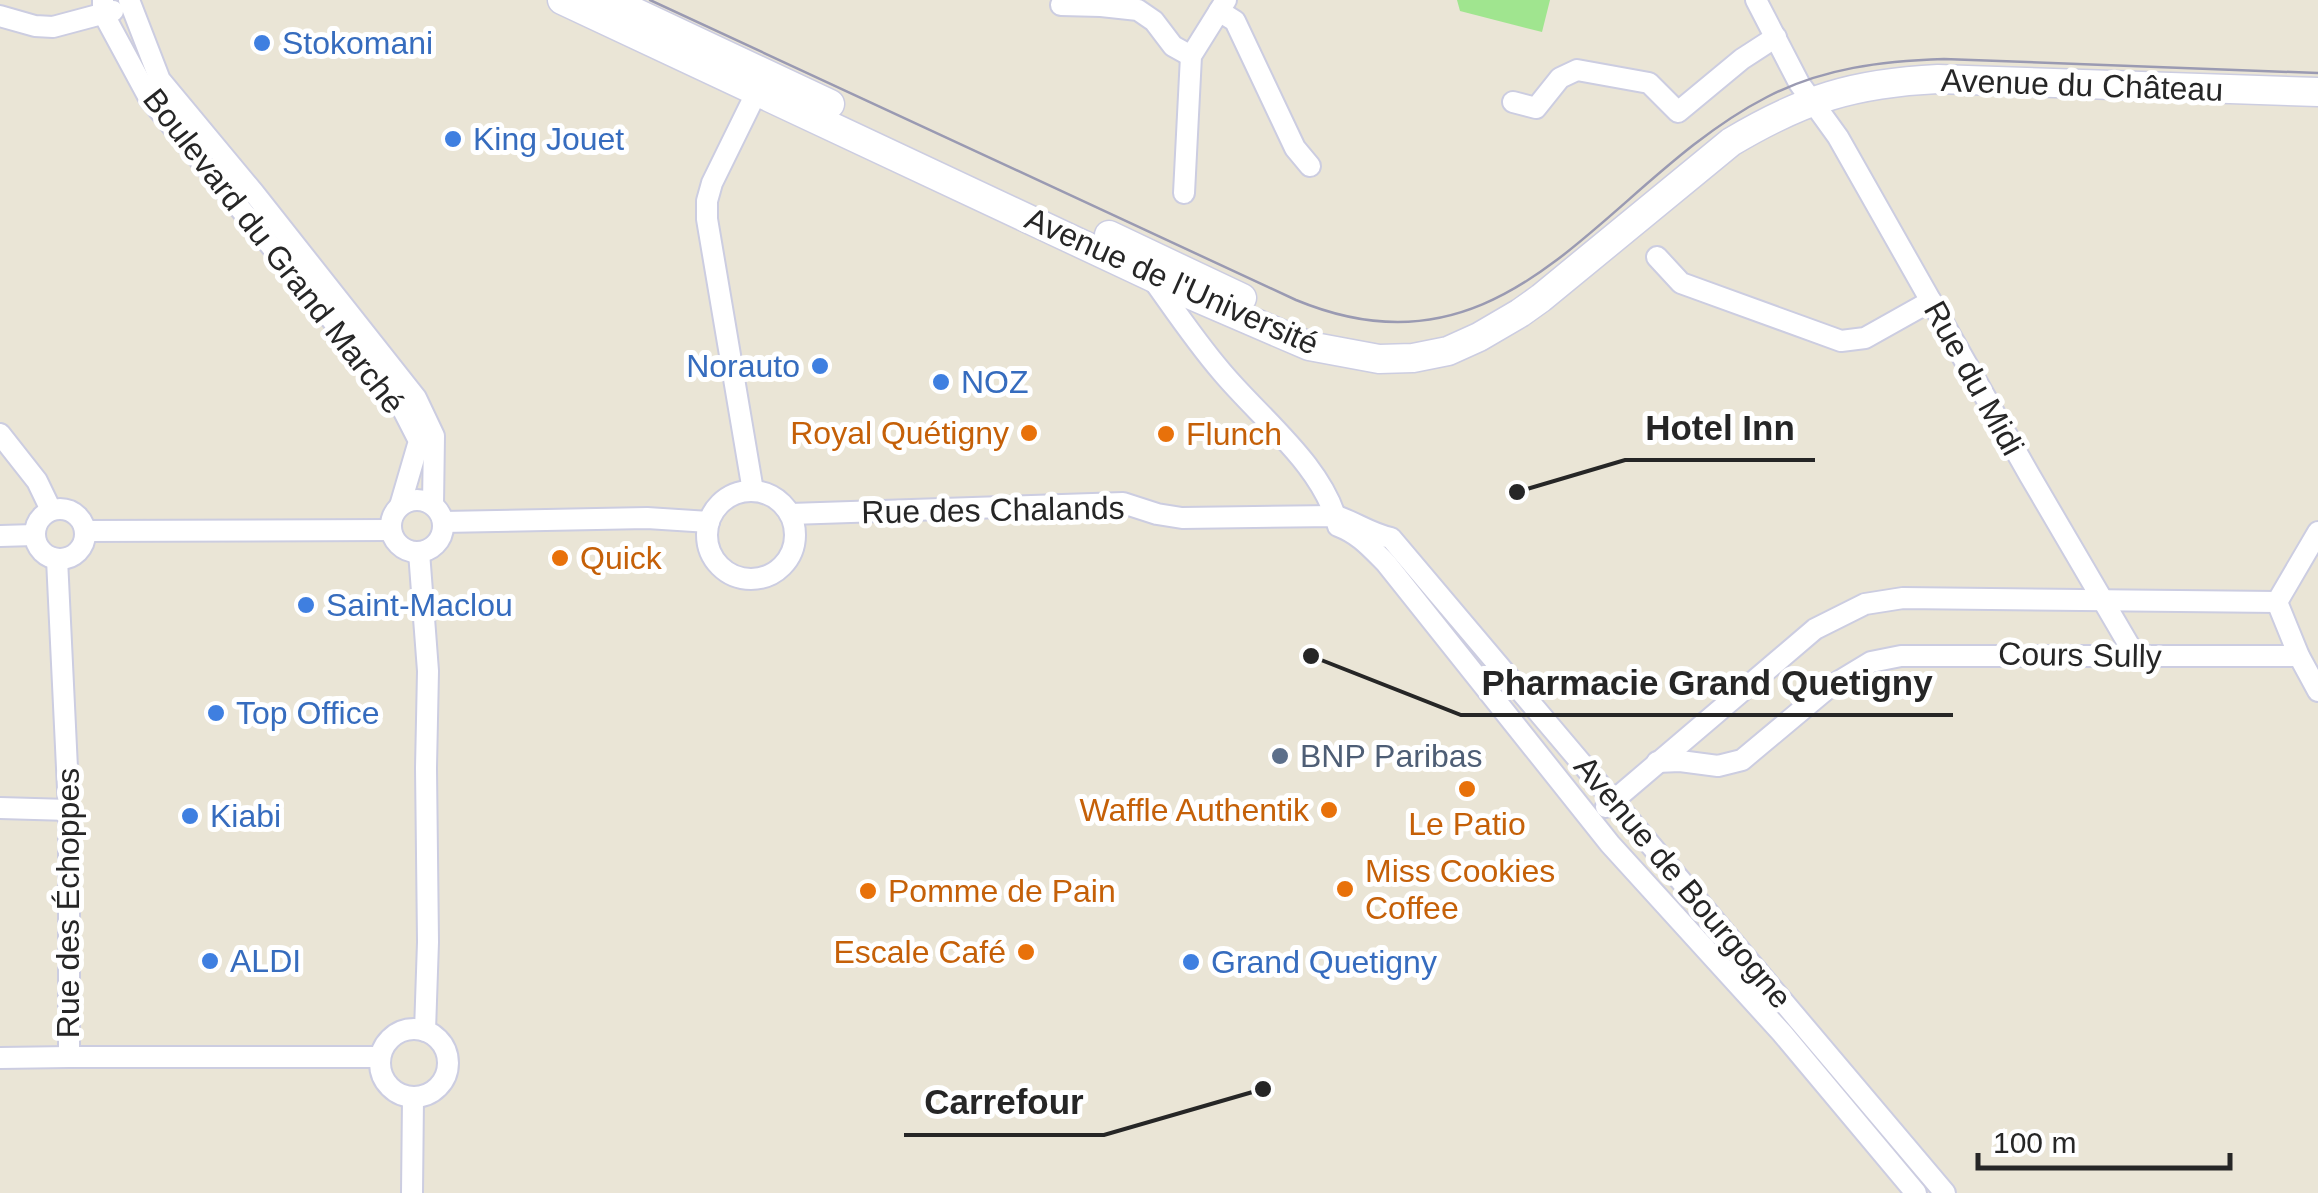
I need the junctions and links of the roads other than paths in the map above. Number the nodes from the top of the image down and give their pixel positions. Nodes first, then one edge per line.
1 (562, 0) edge
2 (609, 0) edge
3 (1756, 0) edge
4 (129, 3) edge
5 (1061, 5) dead end
6 (1222, 5) edge
7 (103, 7) edge
8 (0, 16) edge
9 (1776, 37) junction
10 (1191, 56) junction
11 (761, 82) junction
12 (2318, 92) edge
13 (1810, 101) junction
14 (1513, 102) dead end
15 (1310, 166) dead end
16 (1184, 193) dead end
17 (1656, 257) dead end
18 (1150, 276) junction
19 (1931, 301) junction
20 (1479, 337) junction
21 (0, 434) edge
22 (753, 491) junction
23 (400, 506) junction
24 (52, 510) junction
25 (438, 514) junction
26 (790, 516) junction
27 (1330, 519) junction
28 (709, 522) junction
29 (391, 530) junction
30 (85, 532) junction
31 (2318, 532) edge
32 (35, 535) junction
33 (0, 536) edge
34 (1377, 545) junction
35 (418, 552) junction
36 (57, 559) junction
37 (2102, 600) junction
38 (2277, 602) junction
39 (2299, 656) junction
40 (2136, 657) junction
41 (2318, 691) edge
42 (1657, 762) junction
43 (0, 808) edge
44 (1604, 809) junction
45 (69, 810) junction
46 (425, 1031) junction
47 (69, 1057) junction
48 (380, 1057) junction
49 (0, 1058) edge
50 (413, 1098) junction
51 (412, 1193) edge
52 (1905, 1193) edge
53 (1916, 1193) edge
54 (1932, 1193) edge
55 (1944, 1193) edge

1 - 11 main road, Avenue de l'Université
2 - 11 main road, Avenue de l'Université
3 - 9 street, Rue du Midi
4 - 7 street
4 - 25 street, Boulevard du Grand Marché
5 - 10 street
6 - 10 street
6 - 15 street
7 - 8 street
7 - 23 street, Boulevard du Grand Marché
9 - 13 street, Rue du Midi
9 - 14 street
10 - 16 street
11 - 18 main road, Avenue de l'Université
11 - 20 main road, Avenue de l'Université
11 - 22 street
12 - 13 main road, Avenue du Château
13 - 19 street, Rue du Midi
13 - 20 main road, Avenue du Château
17 - 19 street
18 - 20 main road, Avenue de l'Université
18 - 27 street
19 - 37 street, Rue du Midi
21 - 24 street
22 - 26 street
22 - 28 street
23 - 25 street
23 - 29 street
24 - 30 street
24 - 32 street
25 - 28 street
25 - 35 street
26 - 27 street, Rue des Chalands
26 - 28 street
27 - 34 street, Avenue de Bourgogne
29 - 30 street
29 - 35 street
30 - 36 street
31 - 38 street
32 - 33 street
32 - 36 street
34 - 44 street, Avenue de Bourgogne
34 - 52 street, Avenue de Bourgogne
35 - 46 street
36 - 45 street, Rue des Échoppes
37 - 38 street, Cours Sully
37 - 40 street, Rue du Midi
37 - 42 street, Cours Sully
38 - 39 street
39 - 40 street, Cours Sully
39 - 41 street
40 - 42 street, Cours Sully
42 - 44 street, Cours Sully
43 - 45 street
44 - 53 street, Avenue de Bourgogne
44 - 54 street, Avenue de Bourgogne
44 - 55 street, Avenue de Bourgogne
45 - 47 street, Rue des Échoppes
46 - 48 street
46 - 50 street
47 - 48 street, Rue des Échoppes
47 - 49 street
48 - 50 street
50 - 51 street

